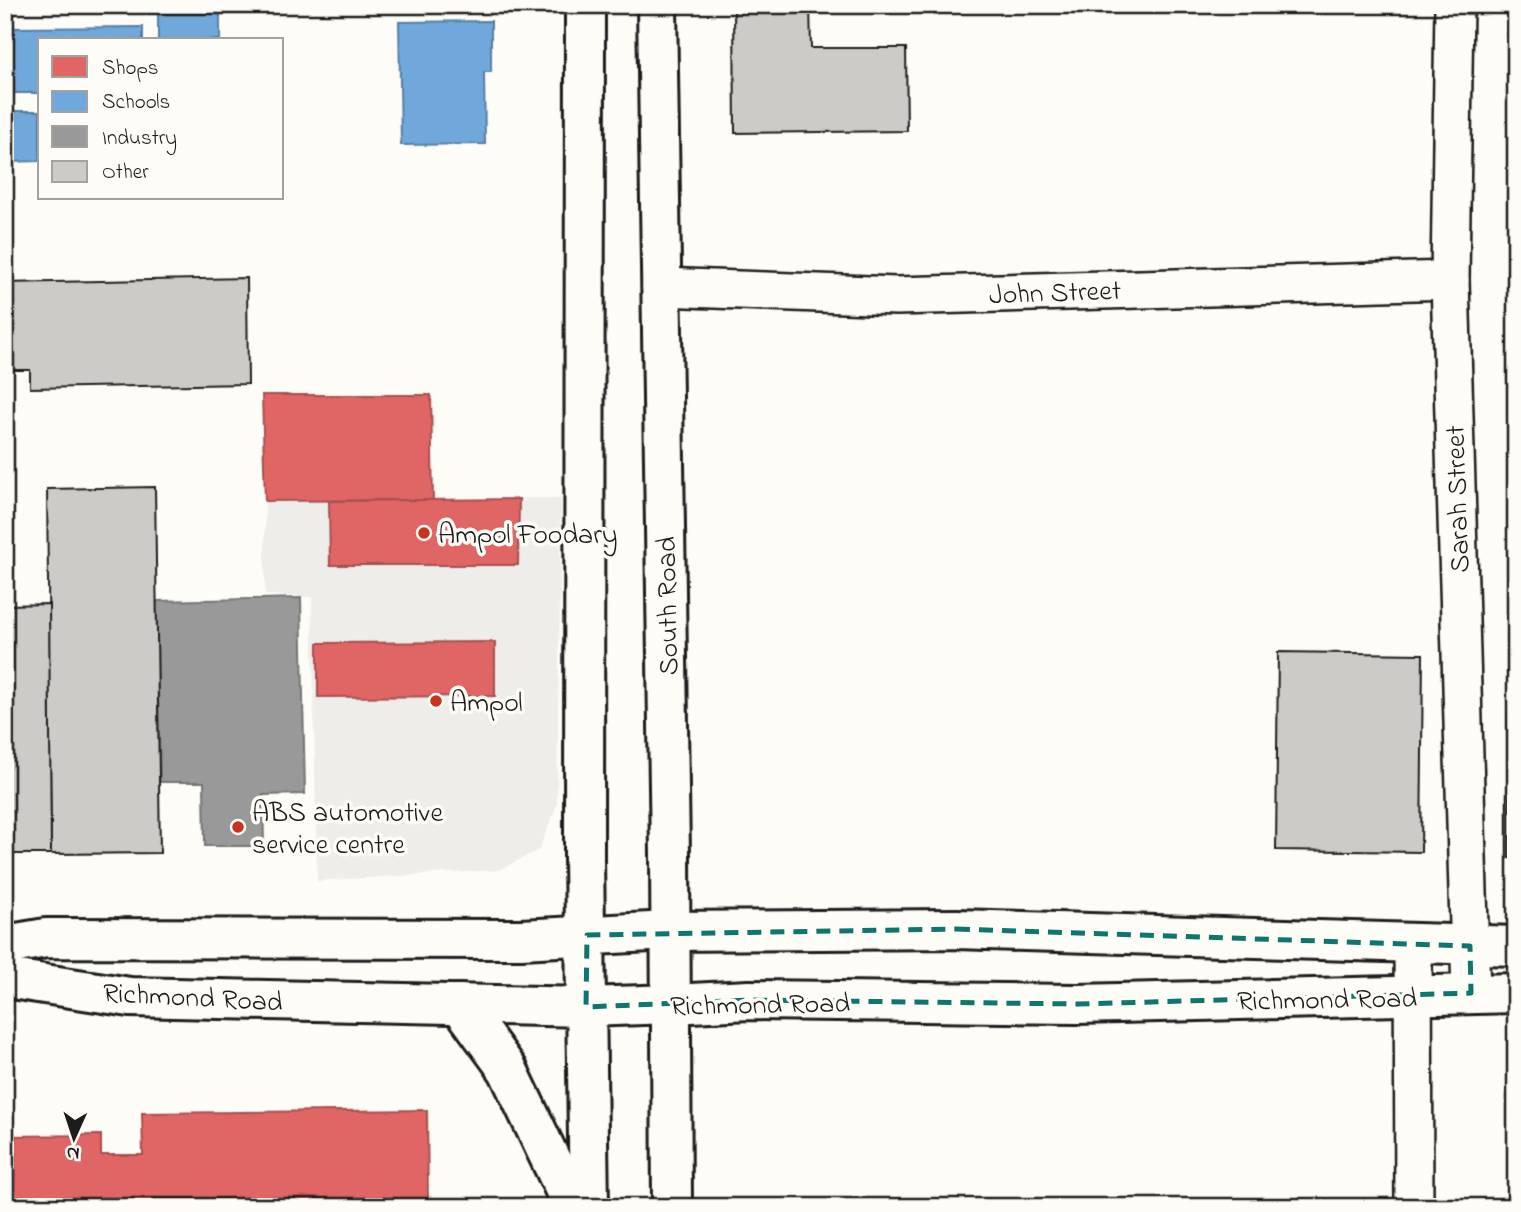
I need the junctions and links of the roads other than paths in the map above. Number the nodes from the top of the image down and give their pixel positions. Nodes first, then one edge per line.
1 (585, 5) edge
2 (657, 5) edge
3 (1454, 5) edge
4 (1450, 280) junction
5 (661, 287) junction
6 (669, 931) junction
7 (587, 935) junction
8 (1413, 943) junction
9 (5, 945) edge
10 (1470, 946) junction
11 (1516, 946) edge
12 (5, 978) edge
13 (1471, 993) junction
14 (1516, 993) edge
15 (1413, 997) junction
16 (460, 1004) junction
17 (672, 1004) junction
18 (586, 1007) junction
19 (573, 1207) edge
20 (589, 1207) edge
21 (672, 1207) edge
22 (1415, 1207) edge

1 - 7 main road
2 - 5 main road, South Road
3 - 4 street, Sarah Street
4 - 5 street, John Street
4 - 10 street, Sarah Street
5 - 6 main road, South Road
6 - 7 main road, Richmond Road
6 - 8 main road, Richmond Road
6 - 17 main road, South Road
7 - 9 main road, Richmond Road
7 - 18 main road
8 - 10 main road, Richmond Road
8 - 15 street
10 - 11 main road, Richmond Road
10 - 13 street, Sarah Street
12 - 16 main road, Richmond Road
13 - 14 main road, Richmond Road
13 - 15 main road, Richmond Road
15 - 17 main road, Richmond Road
15 - 22 street
16 - 18 main road, Richmond Road
16 - 19 main road
17 - 18 main road, Richmond Road
17 - 21 main road, South Road
18 - 20 main road

